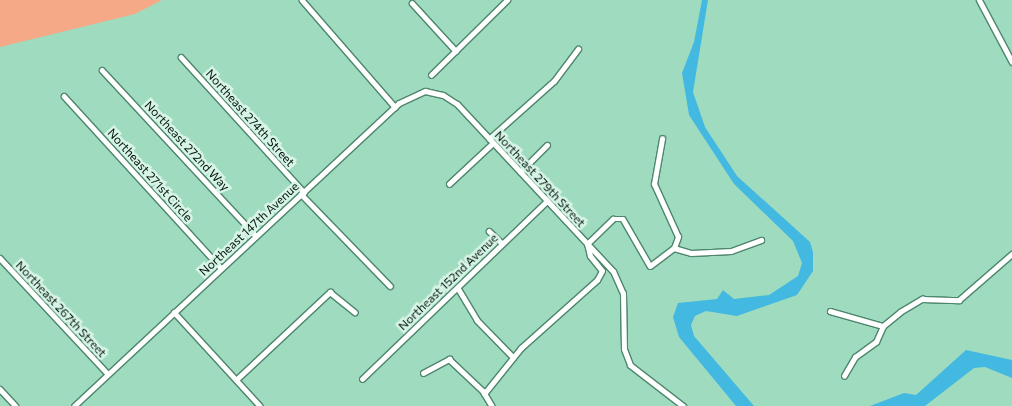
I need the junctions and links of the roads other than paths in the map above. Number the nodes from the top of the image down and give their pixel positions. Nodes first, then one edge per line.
1 (302, 0) edge
2 (507, 0) edge
3 (979, 0) edge
4 (412, 3) dead end
5 (578, 49) dead end
6 (456, 51) junction
7 (181, 57) dead end
8 (1012, 62) edge
9 (102, 70) dead end
10 (431, 76) dead end
11 (64, 96) dead end
12 (449, 97) joint
13 (395, 107) junction
14 (662, 140) dead end
15 (491, 141) junction
16 (547, 145) dead end
17 (520, 172) junction
18 (449, 184) dead end
19 (302, 193) junction
20 (547, 201) junction
21 (489, 231) dead end
22 (256, 236) junction
23 (761, 240) dead end
24 (502, 243) junction
25 (587, 244) junction
26 (674, 248) junction
27 (1012, 254) edge
28 (0, 258) edge
29 (221, 268) junction
30 (390, 286) dead end
31 (458, 288) junction
32 (174, 312) junction
33 (354, 312) dead end
34 (830, 312) dead end
35 (883, 326) junction
36 (513, 357) junction
37 (423, 373) dead end
38 (108, 374) junction
39 (844, 376) dead end
40 (362, 379) dead end
41 (236, 380) junction
42 (0, 389) edge
43 (484, 394) junction
44 (16, 406) edge
45 (74, 406) edge
46 (260, 406) edge
47 (492, 406) edge
48 (683, 406) edge

1 - 13 street
2 - 6 street
3 - 8 main road
4 - 6 street
5 - 15 street
6 - 10 street
7 - 19 street, Northeast 274th Street
9 - 22 street, Northeast 272nd Way
11 - 29 street, Northeast 271st Circle
12 - 13 main road, Northeast 147th Avenue
12 - 15 main road, Northeast 279th Street
13 - 19 main road, Northeast 147th Avenue
14 - 26 street
15 - 17 main road, Northeast 279th Street
15 - 18 street
16 - 17 street
17 - 20 main road, Northeast 279th Street
19 - 22 main road, Northeast 147th Avenue
19 - 30 street, Northeast 274th Street
20 - 24 street, Northeast 152nd Avenue
20 - 25 main road, Northeast 279th Street
21 - 24 street
22 - 29 main road, Northeast 147th Avenue
23 - 26 street
24 - 31 street, Northeast 152nd Avenue
25 - 26 street
25 - 36 street
25 - 48 main road, Northeast 279th Street
27 - 35 street
28 - 38 street, Northeast 267th Street
29 - 32 main road, Northeast 147th Avenue
31 - 36 street
31 - 40 street, Northeast 152nd Avenue
32 - 38 main road, Northeast 147th Avenue
32 - 41 street
33 - 41 street
34 - 35 street
35 - 39 street
36 - 43 street
37 - 43 street
38 - 45 main road, Northeast 147th Avenue
41 - 46 street
42 - 44 street
43 - 47 street

